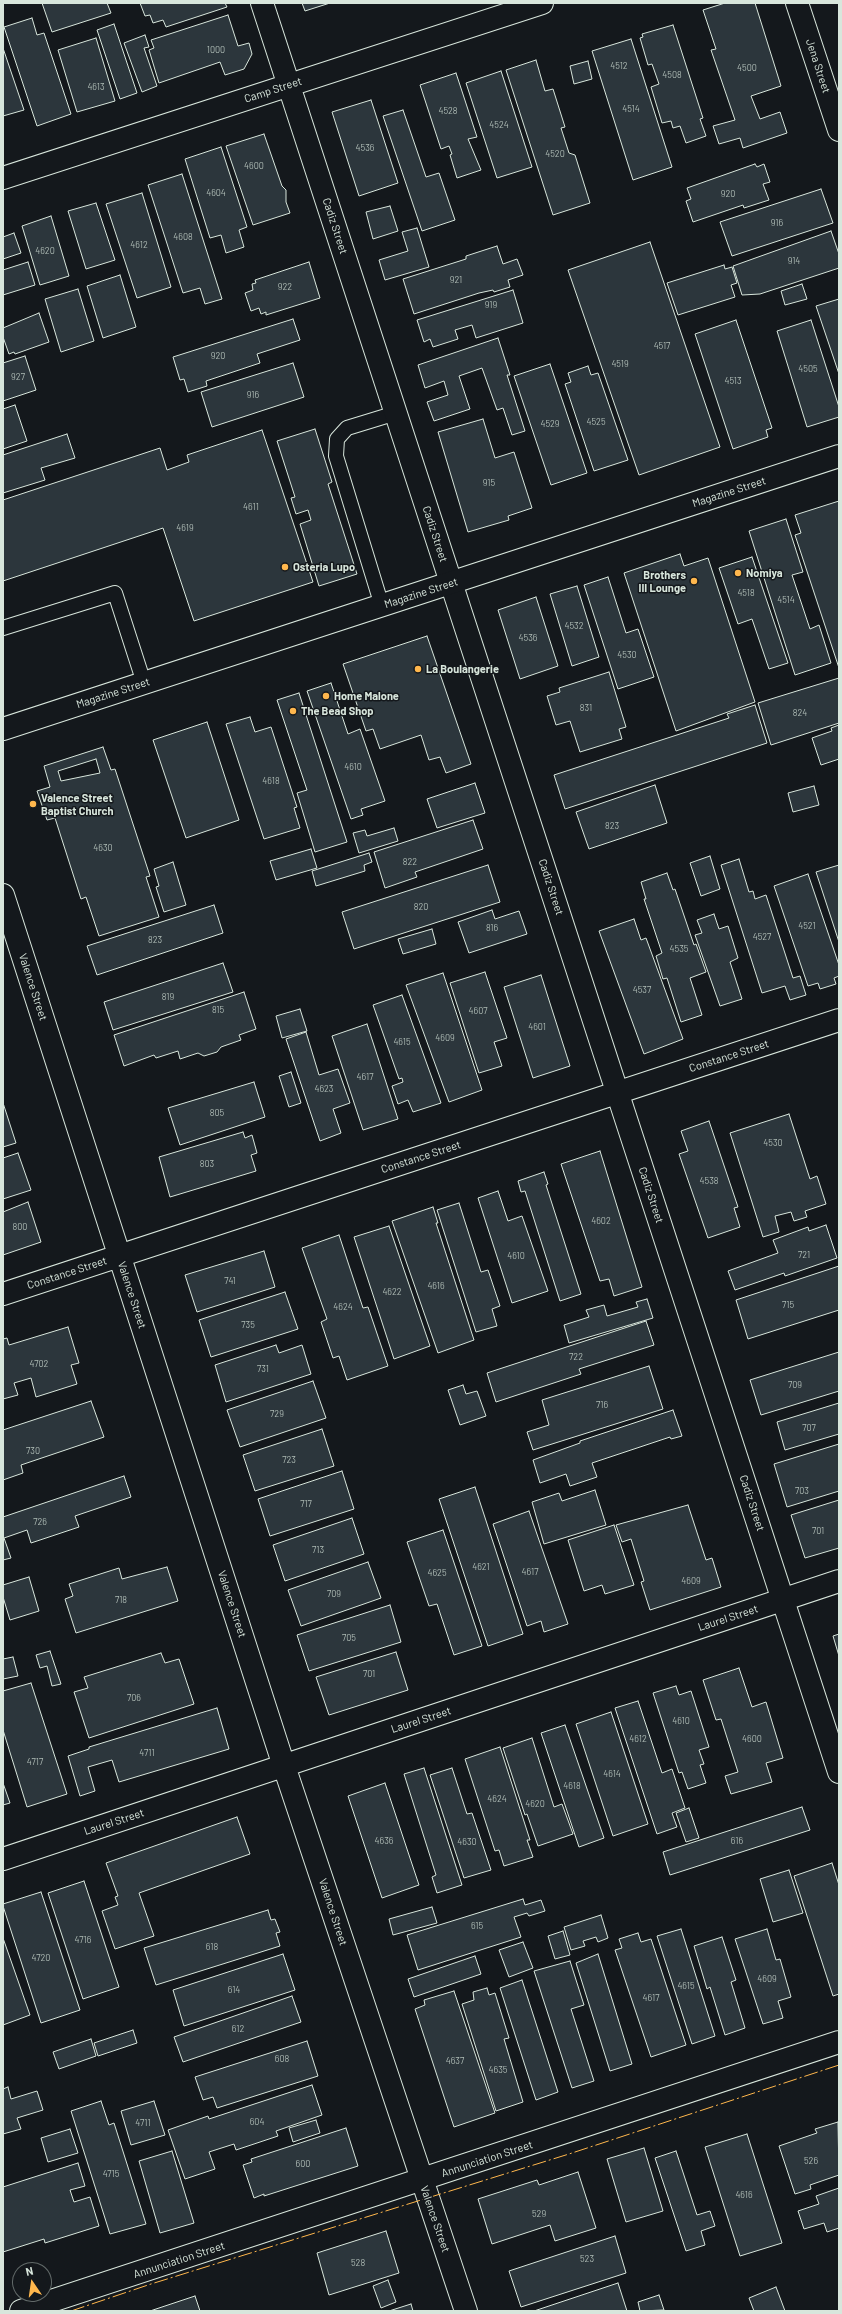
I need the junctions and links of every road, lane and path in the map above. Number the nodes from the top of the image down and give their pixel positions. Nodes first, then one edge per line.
1 (262, 3) edge
2 (542, 3) edge
3 (798, 3) edge
4 (289, 85) junction
5 (839, 130) edge
6 (3, 178) edge
7 (396, 413) junction
8 (839, 456) edge
9 (452, 583) junction
10 (382, 606) junction
11 (3, 628) edge
12 (144, 683) junction
13 (3, 729) edge
14 (3, 895) edge
15 (839, 1020) edge
16 (618, 1093) junction
17 (120, 1256) junction
18 (3, 1294) edge
19 (839, 1581) edge
20 (783, 1599) junction
21 (284, 1766) junction
22 (839, 1772) edge
23 (3, 1859) edge
24 (839, 2042) edge
25 (422, 2181) junction
26 (21, 2311) edge
27 (466, 2311) edge

1 - 4 street, Cadiz Street
2 - 4 street, Camp Street
3 - 5 street, Jena Street
4 - 6 street, Camp Street
4 - 7 street, Cadiz Street
7 - 9 street, Cadiz Street
7 - 10 lane
8 - 9 street, Magazine Street
9 - 10 street, Magazine Street
9 - 16 street, Cadiz Street
10 - 12 street, Magazine Street
11 - 12 lane
12 - 13 street, Magazine Street
14 - 17 street, Valence Street
15 - 16 street, Constance Street
16 - 17 street, Constance Street
16 - 20 street, Cadiz Street
17 - 18 street, Constance Street
17 - 21 street, Valence Street
19 - 20 street, Laurel Street
20 - 21 street, Laurel Street
20 - 22 street, Cadiz Street
21 - 23 street, Laurel Street
21 - 25 street, Valence Street
24 - 25 street, Annunciation Street
25 - 26 street, Annunciation Street
25 - 27 street, Valence Street

